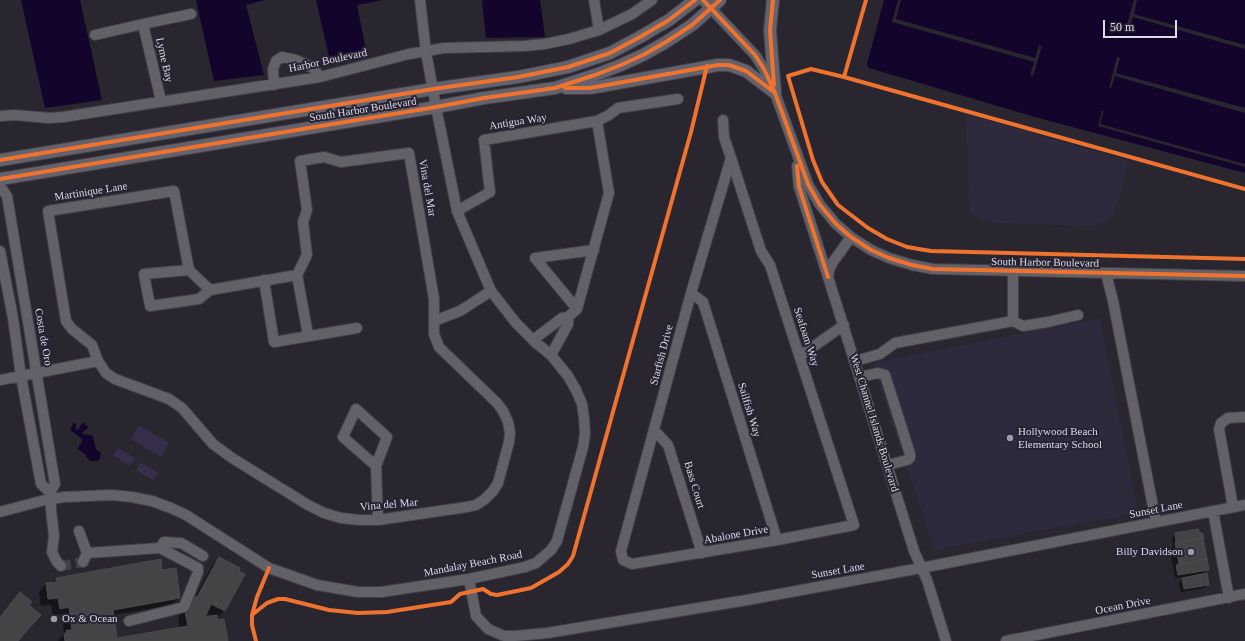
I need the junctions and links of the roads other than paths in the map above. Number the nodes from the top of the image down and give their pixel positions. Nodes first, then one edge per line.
1 (420, 0) edge
2 (594, 0) edge
3 (652, 0) edge
4 (695, 0) edge
5 (773, 0) edge
6 (712, 3) edge
7 (191, 14) dead end
8 (143, 24) junction
9 (599, 30) junction
10 (95, 35) dead end
11 (426, 52) junction
12 (320, 77) junction
13 (274, 85) junction
14 (555, 88) junction
15 (433, 89) junction
16 (775, 93) junction
17 (678, 99) dead end
18 (161, 102) junction
19 (436, 107) junction
20 (0, 116) edge
21 (723, 120) dead end
22 (597, 121) junction
23 (797, 156) junction
24 (731, 158) junction
25 (0, 160) edge
26 (0, 179) edge
27 (0, 186) edge
28 (457, 211) junction
29 (851, 237) junction
30 (594, 250) junction
31 (0, 251) edge
32 (189, 270) junction
33 (1013, 271) junction
34 (1106, 273) junction
35 (297, 275) junction
36 (1245, 276) edge
37 (828, 277) junction
38 (264, 280) junction
39 (210, 290) junction
40 (491, 291) junction
41 (691, 293) junction
42 (577, 309) junction
43 (1078, 315) dead end
44 (568, 317) junction
45 (1013, 320) junction
46 (434, 321) junction
47 (556, 323) junction
48 (844, 325) junction
49 (357, 328) dead end
50 (564, 331) junction
51 (308, 335) junction
52 (533, 340) junction
53 (551, 355) junction
54 (800, 356) junction
55 (98, 361) junction
56 (855, 361) junction
57 (36, 373) junction
58 (20, 376) junction
59 (860, 377) junction
60 (0, 380) edge
61 (1245, 417) edge
62 (654, 430) junction
63 (888, 465) junction
64 (376, 466) junction
65 (50, 496) junction
66 (1245, 505) edge
67 (1234, 507) junction
68 (1213, 511) junction
69 (0, 512) edge
70 (378, 520) junction
71 (1156, 522) junction
72 (854, 525) joint
73 (79, 531) dead end
74 (777, 540) junction
75 (160, 548) junction
76 (702, 553) junction
77 (203, 556) dead end
78 (623, 560) joint
79 (61, 566) dead end
80 (921, 568) junction
81 (469, 579) junction
82 (1245, 594) edge
83 (1228, 598) junction
84 (129, 621) dead end
85 (946, 641) edge
86 (1006, 641) edge

1 - 11 street, Mandalay Beach Road
2 - 9 street
3 - 9 street, Harbor Boulevard
4 - 15 main road, South Harbor Boulevard
5 - 16 main road
6 - 14 main road, South Harbor Boulevard
6 - 16 street, West Channel Islands Boulevard
7 - 8 street
8 - 10 street
8 - 18 street, Lyme Bay
9 - 11 street, Harbor Boulevard
11 - 12 street, Harbor Boulevard
11 - 15 street, Mandalay Beach Road
12 - 13 street, Harbor Boulevard
12 - 13 street
13 - 18 street, Harbor Boulevard
14 - 16 main road
14 - 19 main road, South Harbor Boulevard
15 - 19 street, Mandalay Beach Road
15 - 25 main road, South Harbor Boulevard
16 - 23 street, West Channel Islands Boulevard
17 - 22 street, Antigua Way
18 - 20 street, Harbor Boulevard
19 - 26 main road, South Harbor Boulevard
19 - 28 street, Mandalay Beach Road
21 - 24 street, Seafoam Way
22 - 28 street, Antigua Way
22 - 30 street
23 - 29 street, West Channel Islands Boulevard
23 - 37 street, West Channel Islands Boulevard
24 - 41 street, Starfish Drive
24 - 54 street, Seafoam Way
27 - 57 street, Costa de Oro
28 - 40 street, Mandalay Beach Road
29 - 33 street, South Harbor Boulevard
29 - 37 street
30 - 42 street
30 - 42 street
31 - 58 street
32 - 39 street
32 - 39 street
32 - 55 street, Martinique Lane
33 - 34 street, South Harbor Boulevard
33 - 45 street
34 - 36 street, South Harbor Boulevard
34 - 71 street
35 - 38 street
35 - 46 street, Vina del Mar
35 - 51 street
37 - 48 street, West Channel Islands Boulevard
38 - 39 street
38 - 51 street
40 - 46 street
40 - 52 street, Mandalay Beach Road
41 - 62 street, Starfish Drive
41 - 74 street, Sailfish Way
42 - 44 street
43 - 45 street
44 - 47 street
44 - 50 street
45 - 56 street
46 - 70 street, Vina del Mar
47 - 50 street
47 - 52 street
48 - 54 street
48 - 56 street, West Channel Islands Boulevard
49 - 51 street
50 - 53 street
52 - 53 street, Mandalay Beach Road
53 - 81 street, Mandalay Beach Road
54 - 72 street, Seafoam Way
55 - 57 street
55 - 70 street, Vina del Mar
56 - 59 street, West Channel Islands Boulevard
57 - 58 street
57 - 65 street, Costa de Oro
58 - 60 street
58 - 65 street
59 - 63 street, West Channel Islands Boulevard
59 - 63 street
61 - 67 street
62 - 76 street, Bass Court
62 - 78 street, Starfish Drive
63 - 80 street, West Channel Islands Boulevard
64 - 64 street
64 - 70 street
65 - 69 street, Mandalay Beach Road
65 - 79 street, Costa de Oro
65 - 81 street, Mandalay Beach Road
66 - 67 street, Sunset Lane
67 - 68 street, Sunset Lane
68 - 71 street, Sunset Lane
68 - 83 street
71 - 80 street, Sunset Lane
72 - 74 street, Abalone Drive
73 - 75 street
74 - 76 street, Abalone Drive
75 - 77 street
75 - 84 street
76 - 78 street, Abalone Drive
80 - 81 street, Sunset Lane
80 - 85 street, West Channel Islands Boulevard
82 - 83 street, Ocean Drive
83 - 86 street, Ocean Drive

